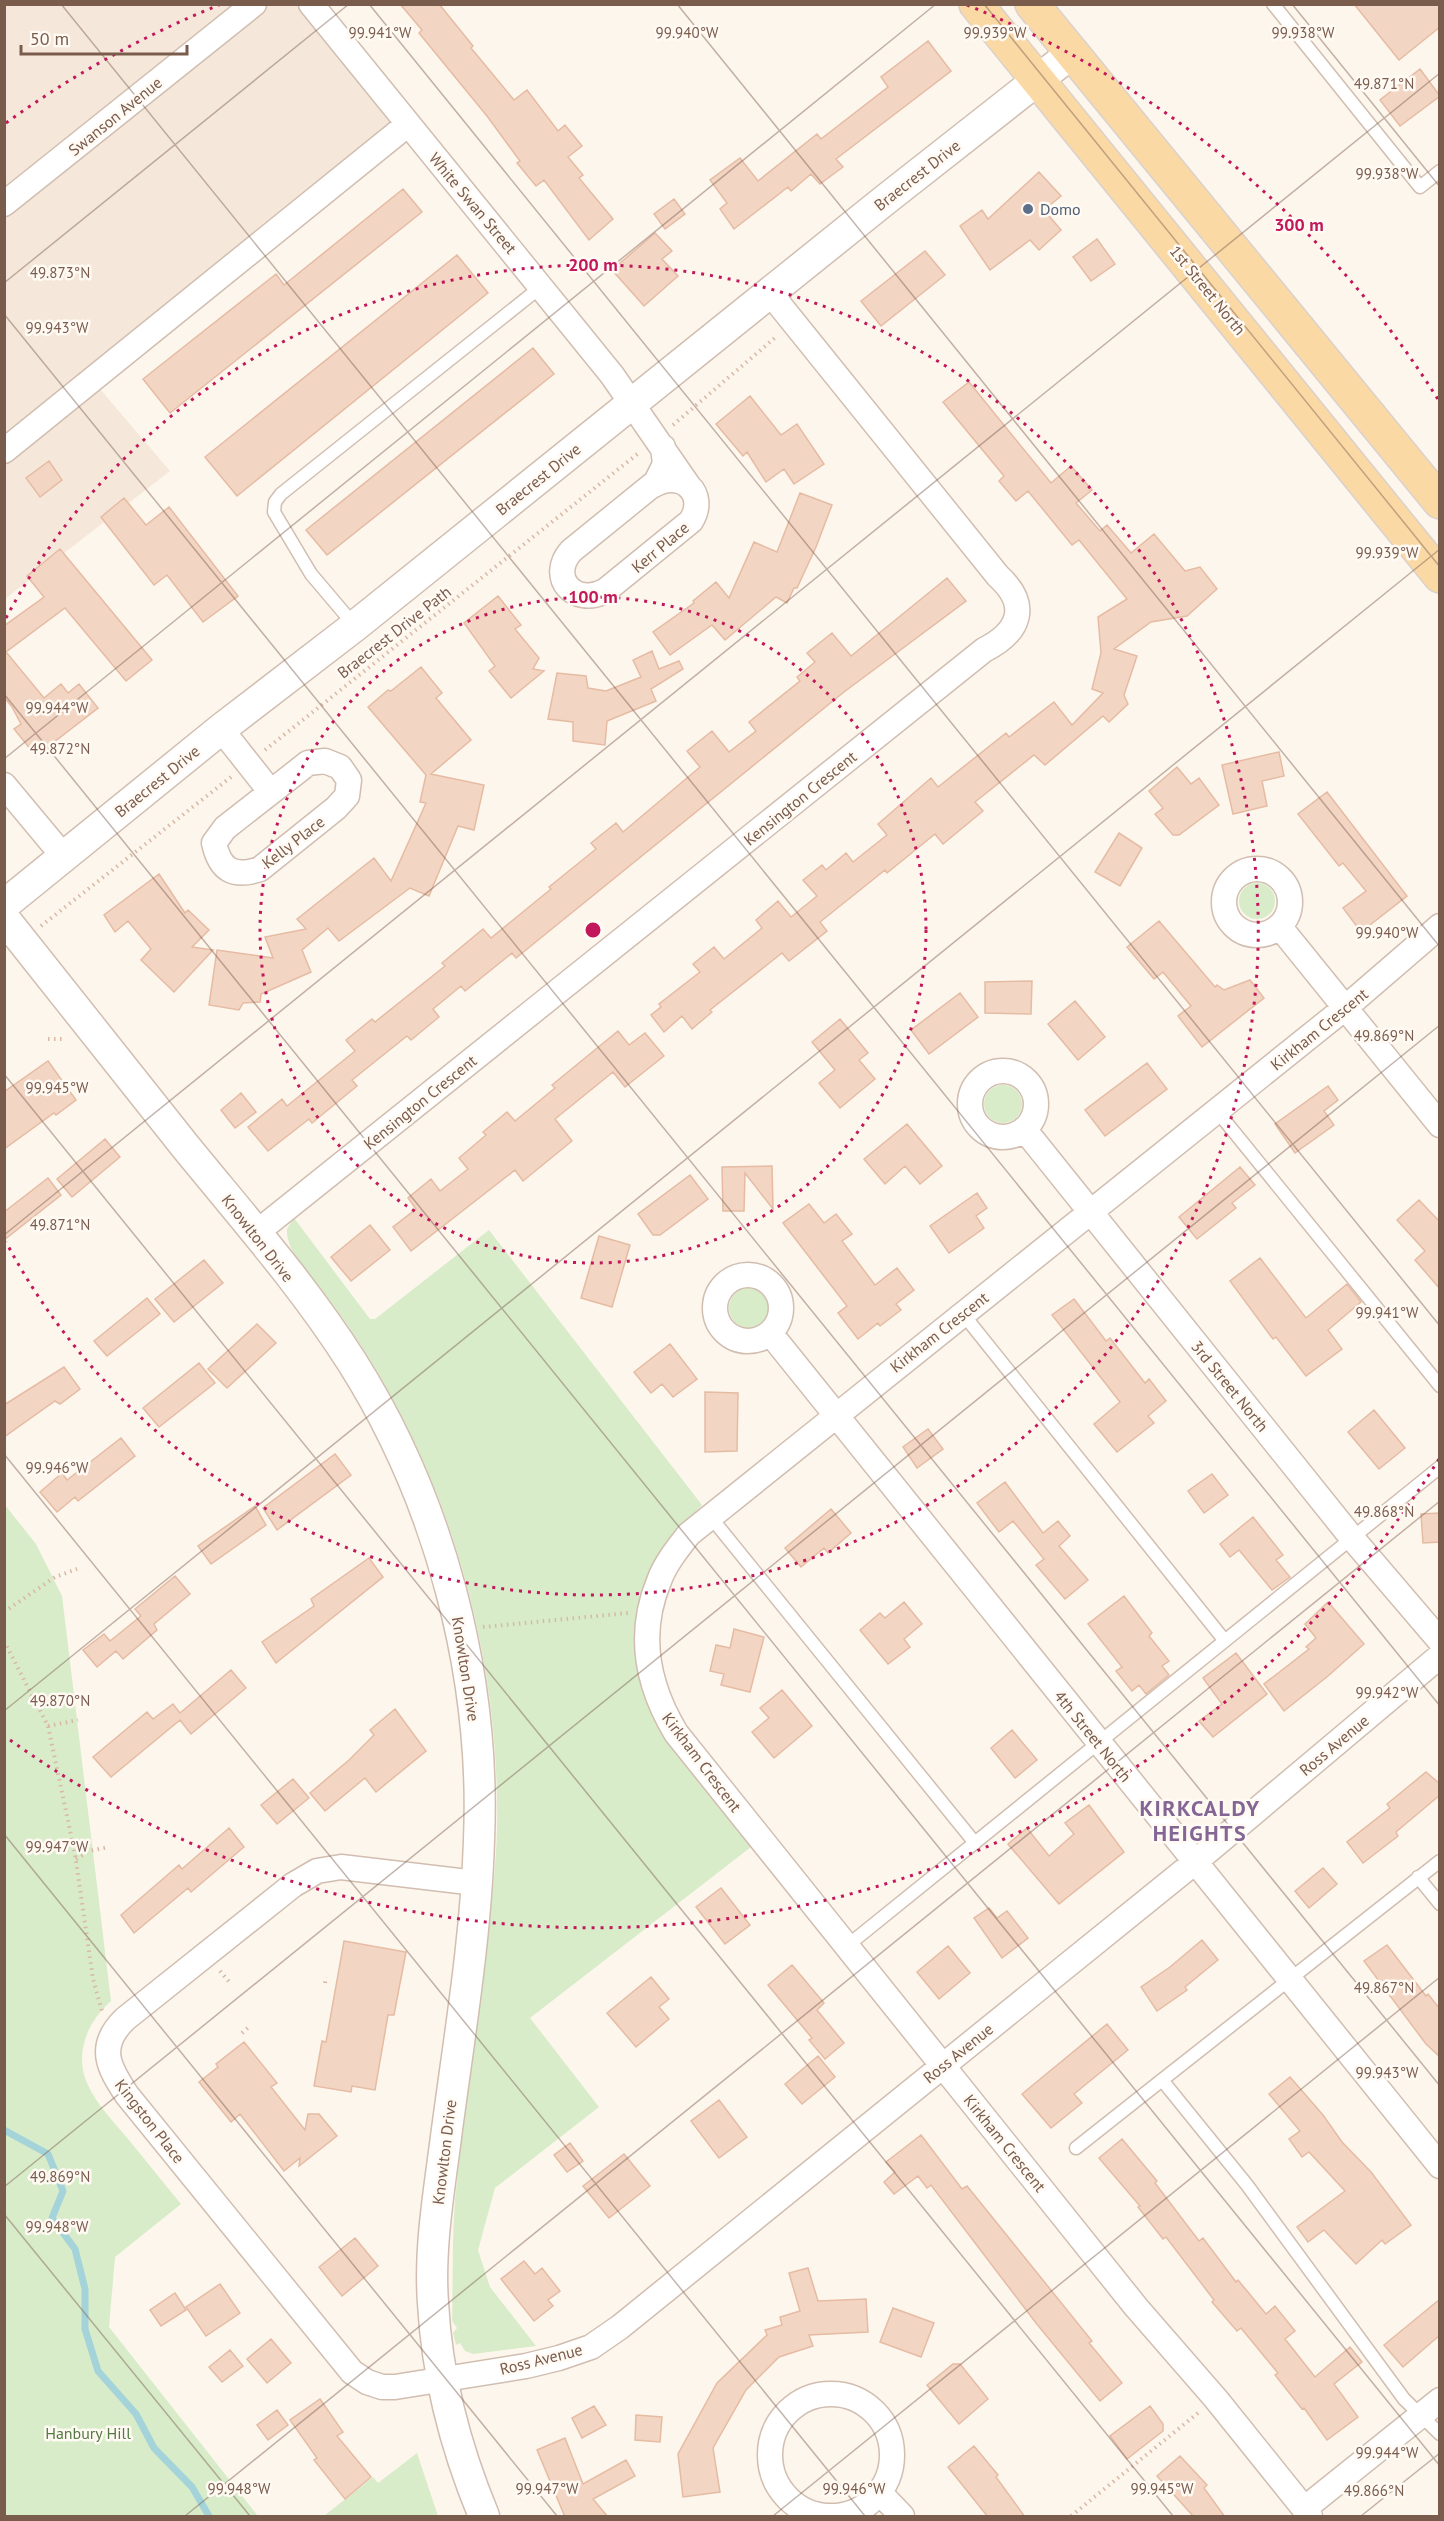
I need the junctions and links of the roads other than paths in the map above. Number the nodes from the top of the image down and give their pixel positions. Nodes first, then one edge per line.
1 (254, 4) edge
2 (311, 4) edge
3 (976, 4) edge
4 (1032, 4) edge
5 (1273, 4) edge
6 (1072, 53) junction
7 (1038, 80) junction
8 (407, 125) junction
9 (1440, 171) edge
10 (4, 204) edge
11 (542, 286) junction
12 (770, 294) junction
13 (633, 402) junction
14 (660, 443) junction
15 (4, 451) edge
16 (652, 486) junction
17 (690, 488) junction
18 (1440, 502) edge
19 (1440, 576) edge
20 (355, 626) junction
21 (221, 729) junction
22 (4, 785) edge
23 (270, 791) junction
24 (64, 857) junction
25 (4, 905) edge
26 (1279, 926) dead end
27 (1440, 926) edge
28 (13, 929) edge
29 (1345, 1008) junction
30 (1217, 1111) junction
31 (1440, 1125) edge
32 (1024, 1129) dead end
33 (1091, 1212) junction
34 (256, 1233) junction
35 (963, 1314) junction
36 (770, 1333) dead end
37 (1440, 1386) edge
38 (836, 1414) junction
39 (1440, 1467) edge
40 (709, 1515) junction
41 (1352, 1538) junction
42 (1225, 1641) junction
43 (1440, 1641) edge
44 (1440, 1656) edge
45 (1099, 1744) junction
46 (975, 1843) junction
47 (1440, 1861) edge
48 (1195, 1862) junction
49 (1418, 1877) junction
50 (476, 1883) junction
51 (1440, 1904) edge
52 (847, 1946) junction
53 (1289, 1980) junction
54 (943, 2065) junction
55 (1162, 2080) junction
56 (1076, 2148) dead end
57 (1440, 2166) edge
58 (442, 2380) junction
59 (1431, 2408) edge
60 (1440, 2434) edge
61 (879, 2492) junction
62 (1307, 2513) edge
63 (899, 2515) edge
64 (483, 2517) edge

1 - 10 street, Swanson Avenue
2 - 8 street, White Swan Street
3 - 7 main road, 1st Street North
4 - 6 main road
5 - 9 lane
6 - 7 street, Braecrest Drive
6 - 18 main road
7 - 12 street, Braecrest Drive
7 - 19 main road, 1st Street North
8 - 11 street, White Swan Street
8 - 15 street
11 - 13 street, White Swan Street
11 - 20 lane
12 - 13 street, Braecrest Drive
12 - 34 street, Kensington Crescent
13 - 14 street, Kerr Place
13 - 20 street, Braecrest Drive
14 - 16 street, Kerr Place
14 - 17 street, Kerr Place
16 - 17 street
16 - 17 street, Kerr Place
20 - 21 street, Braecrest Drive
21 - 23 street
21 - 24 street, Braecrest Drive
22 - 24 street
23 - 23 street, Kelly Place
24 - 25 street, Braecrest Drive
26 - 29 street
27 - 29 street, Kirkham Crescent
28 - 34 street, Knowlton Drive
29 - 30 street, Kirkham Crescent
29 - 31 street
30 - 33 street, Kirkham Crescent
30 - 37 lane
32 - 33 street, 3rd Street North
33 - 35 street, Kirkham Crescent
33 - 41 street, 3rd Street North
34 - 50 street, Knowlton Drive
35 - 38 street, Kirkham Crescent
35 - 42 lane
36 - 38 street, 4th Street North
38 - 40 street, Kirkham Crescent
38 - 45 street, 4th Street North
39 - 41 lane
40 - 46 lane
40 - 52 street, Kirkham Crescent
41 - 42 lane
41 - 43 street, 3rd Street North
42 - 45 lane
44 - 48 street, Ross Avenue
45 - 46 lane
45 - 48 street, 4th Street North
46 - 52 lane
47 - 49 lane
48 - 53 street, 4th Street North
48 - 54 street, Ross Avenue
49 - 51 lane
49 - 53 lane
50 - 58 street, Knowlton Drive
50 - 58 street, Kingston Place
52 - 54 street, Kirkham Crescent
53 - 55 lane
53 - 57 street, 4th Street North
54 - 58 street, Ross Avenue
54 - 62 street, Kirkham Crescent
55 - 56 lane
55 - 59 lane
58 - 64 street, Knowlton Drive
59 - 60 lane
59 - 62 street
61 - 61 street
61 - 63 street

